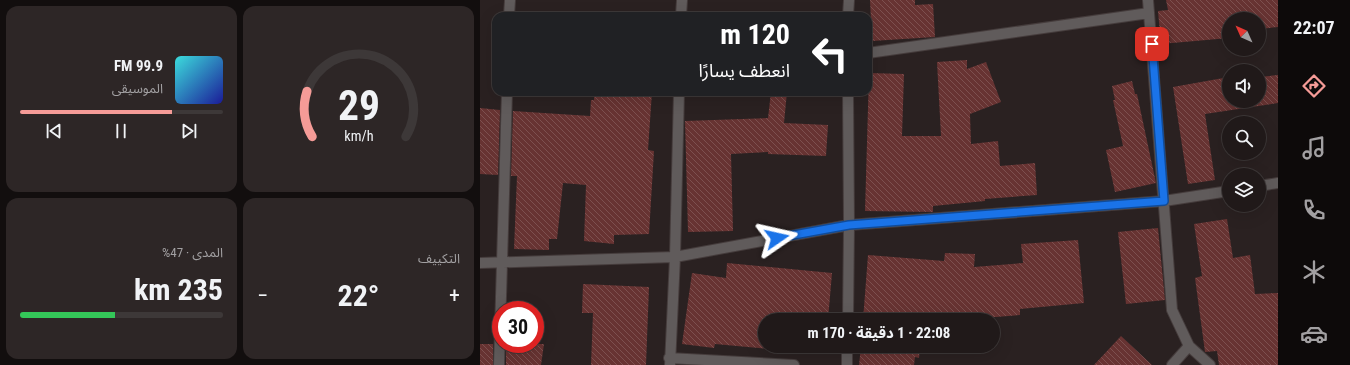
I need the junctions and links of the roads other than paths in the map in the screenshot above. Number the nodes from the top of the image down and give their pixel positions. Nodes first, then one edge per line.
1 (510, 0) edge
2 (682, 0) edge
3 (849, 0) edge
4 (1148, 0) edge
5 (509, 12) edge
6 (681, 12) edge
7 (848, 12) edge
8 (1149, 13) junction
9 (872, 52) edge
10 (507, 96) edge
11 (679, 96) edge
12 (848, 96) edge
13 (1278, 183) edge
14 (1266, 185) edge
15 (1222, 192) edge
16 (1164, 201) junction
17 (849, 225) junction
18 (675, 257) junction
19 (502, 262) junction
20 (480, 263) edge
21 (848, 313) edge
22 (1188, 346) junction
23 (847, 353) edge
24 (670, 362) edge
25 (499, 365) edge
26 (794, 365) edge
27 (847, 365) edge
28 (1172, 365) edge
29 (1210, 365) edge

1 - 5 street
2 - 6 street
3 - 7 street
4 - 8 street
8 - 9 street
8 - 16 street
10 - 19 street
11 - 18 street
12 - 17 street
13 - 14 street
15 - 16 street
16 - 17 street
16 - 22 street
17 - 18 street
17 - 21 street
18 - 19 street
18 - 24 street
19 - 20 street
19 - 25 street
22 - 28 street
22 - 29 street
23 - 27 street
24 - 26 street

